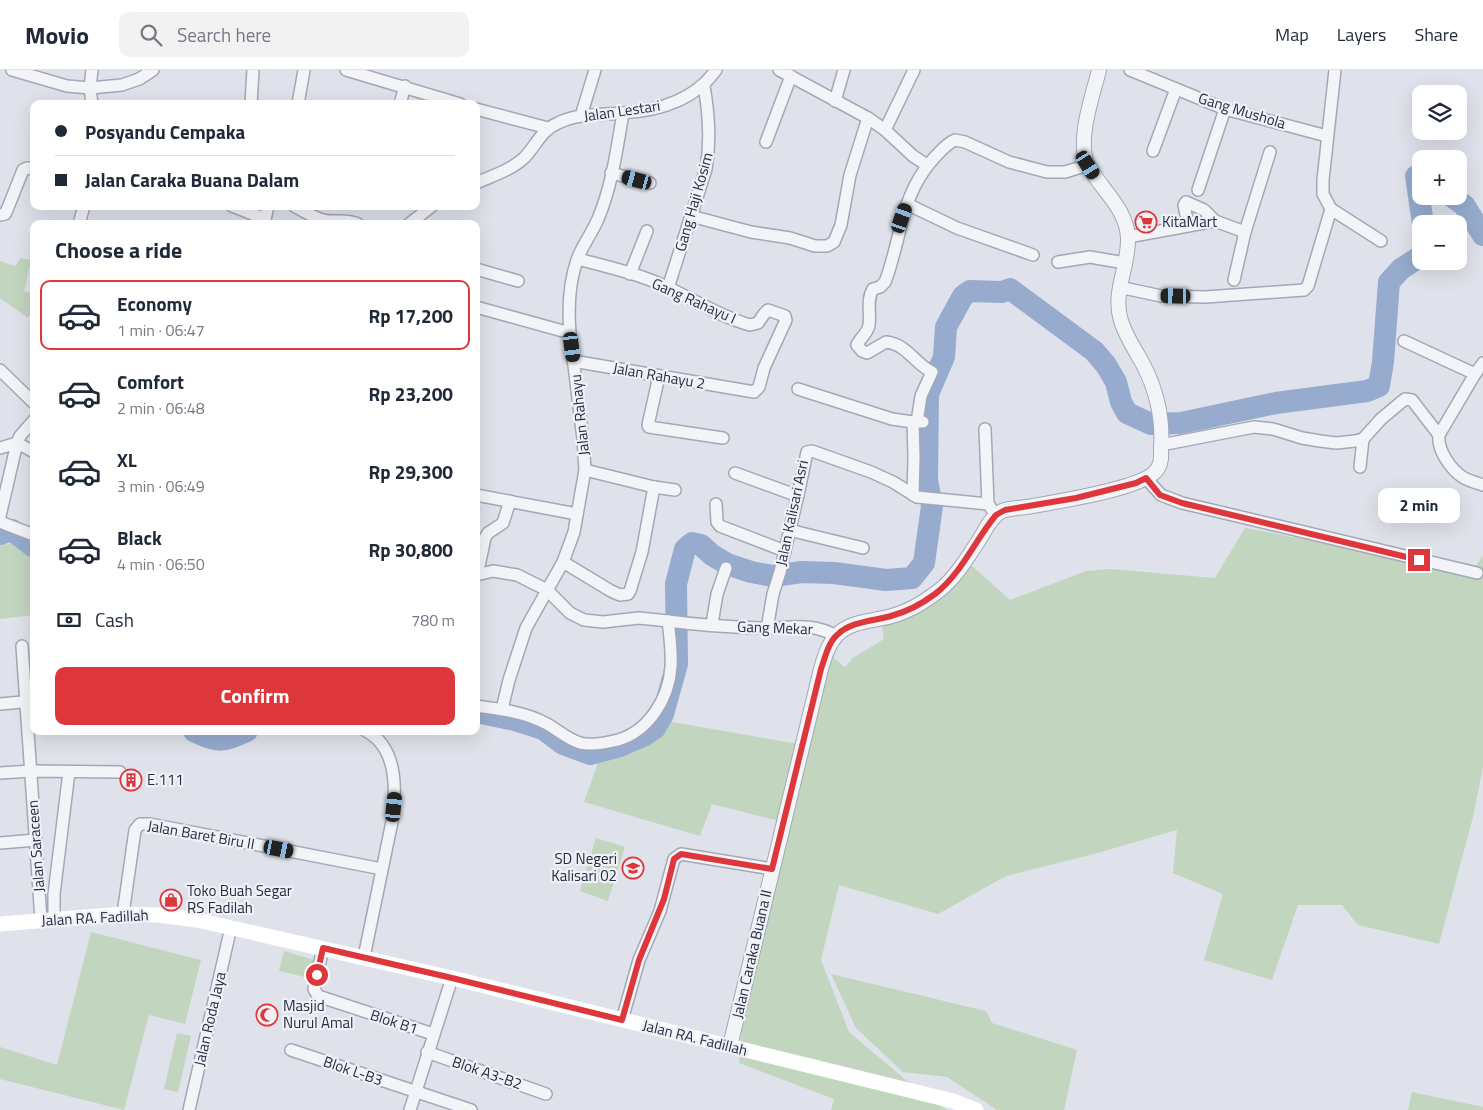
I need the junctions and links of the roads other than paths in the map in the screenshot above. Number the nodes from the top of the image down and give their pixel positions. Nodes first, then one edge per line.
1 (12, 70) edge
2 (92, 70) edge
3 (153, 70) edge
4 (254, 70) edge
5 (304, 70) edge
6 (346, 70) edge
7 (595, 70) edge
8 (716, 70) edge
9 (844, 70) edge
10 (914, 70) edge
11 (1099, 70) edge
12 (1130, 70) edge
13 (1335, 70) edge
14 (785, 72) edge
15 (389, 76) edge
16 (405, 86) junction
17 (704, 86) junction
18 (90, 88) junction
19 (1176, 89) junction
20 (92, 100) edge
21 (251, 100) edge
22 (299, 100) edge
23 (401, 100) edge
24 (448, 100) edge
25 (835, 101) junction
26 (1225, 109) junction
27 (480, 110) edge
28 (624, 113) junction
29 (581, 116) junction
30 (868, 118) junction
31 (548, 128) junction
32 (885, 130) junction
33 (1328, 136) junction
34 (766, 142) dead end
35 (1153, 151) dead end
36 (1270, 152) dead end
37 (927, 165) junction
38 (1088, 165) junction
39 (30, 168) edge
40 (611, 173) junction
41 (480, 181) edge
42 (650, 183) dead end
43 (1198, 190) dead end
44 (907, 204) junction
45 (1331, 209) junction
46 (240, 210) edge
47 (302, 210) edge
48 (427, 210) edge
49 (0, 215) edge
50 (691, 216) junction
51 (261, 220) edge
52 (323, 220) edge
53 (414, 220) edge
54 (1215, 220) junction
55 (1188, 225) junction
56 (647, 231) dead end
57 (1245, 232) junction
58 (1128, 237) junction
59 (1381, 241) dead end
60 (1033, 255) dead end
61 (578, 259) junction
62 (1058, 262) dead end
63 (1125, 263) junction
64 (480, 270) edge
65 (630, 274) junction
66 (1234, 280) dead end
67 (518, 281) dead end
68 (1119, 287) junction
69 (668, 288) junction
70 (480, 308) edge
71 (570, 333) junction
72 (1404, 341) dead end
73 (573, 361) junction
74 (1483, 363) edge
75 (0, 370) edge
76 (1475, 374) junction
77 (659, 376) junction
78 (798, 389) dead end
79 (746, 391) joint
80 (30, 399) edge
81 (918, 422) junction
82 (30, 425) edge
83 (986, 430) dead end
84 (1439, 435) junction
85 (723, 438) dead end
86 (1362, 439) junction
87 (1162, 441) junction
88 (18, 443) junction
89 (0, 448) edge
90 (30, 450) edge
91 (1360, 468) dead end
92 (585, 470) junction
93 (735, 473) dead end
94 (1146, 478) junction
95 (1483, 485) edge
96 (654, 487) junction
97 (675, 490) dead end
98 (480, 496) edge
99 (798, 496) junction
100 (915, 496) junction
101 (510, 501) junction
102 (716, 504) dead end
103 (992, 509) junction
104 (577, 514) junction
105 (0, 516) edge
106 (0, 522) edge
107 (789, 530) junction
108 (30, 533) edge
109 (863, 548) dead end
110 (784, 551) junction
111 (480, 559) edge
112 (563, 562) junction
113 (726, 568) dead end
114 (1477, 573) dead end
115 (480, 574) edge
116 (547, 590) junction
117 (672, 621) junction
118 (712, 624) junction
119 (767, 629) junction
120 (836, 636) junction
121 (22, 646) dead end
122 (30, 702) edge
123 (0, 704) edge
124 (480, 706) edge
125 (502, 709) junction
126 (30, 735) edge
127 (372, 735) edge
128 (31, 771) junction
129 (69, 772) junction
130 (120, 772) dead end
131 (0, 773) edge
132 (36, 840) junction
133 (0, 843) edge
134 (382, 869) junction
135 (772, 869) junction
136 (123, 914) junction
137 (48, 920) junction
138 (0, 924) edge
139 (232, 928) junction
140 (323, 948) junction
141 (364, 957) junction
142 (452, 978) junction
143 (622, 1020) junction
144 (433, 1034) junction
145 (730, 1046) junction
146 (291, 1050) dead end
147 (428, 1052) junction
148 (415, 1092) junction
149 (546, 1094) dead end
150 (971, 1109) edge
151 (189, 1110) edge
152 (410, 1110) edge
153 (471, 1110) edge

1 - 18 street
2 - 18 street
3 - 18 street
4 - 21 street
5 - 22 street
6 - 15 street
7 - 29 street
8 - 17 street, Jalan Lestari
9 - 25 street
10 - 32 street
11 - 38 street
12 - 19 street, Gang Mushola
13 - 33 street
14 - 25 street
14 - 34 street
15 - 16 street
16 - 23 street
16 - 24 street
17 - 28 street, Jalan Lestari
17 - 50 street, Gang Haji Kosim
18 - 20 street
19 - 26 street, Gang Mushola
19 - 35 street
25 - 30 street
26 - 33 street, Gang Mushola
26 - 43 street
27 - 31 street
28 - 29 street, Jalan Lestari
28 - 40 street, Jalan Rahayu
29 - 31 street, Jalan Lestari
30 - 32 street
30 - 50 street
31 - 41 street
32 - 37 street
33 - 45 street
36 - 57 street
37 - 38 street
37 - 44 street
38 - 58 street
39 - 49 street
40 - 42 street
40 - 61 street, Jalan Rahayu
44 - 60 street
44 - 81 street
45 - 59 street
45 - 68 street
46 - 51 street
47 - 52 street
48 - 53 street
50 - 69 street, Gang Haji Kosim
54 - 55 street
54 - 55 street
54 - 57 street
55 - 58 street
56 - 65 street
57 - 66 street
58 - 63 street
61 - 65 street, Gang Rahayu I
61 - 71 street, Jalan Rahayu
62 - 63 street
63 - 68 street
64 - 67 street
65 - 69 street, Gang Rahayu I
68 - 87 street
69 - 79 street, Gang Rahayu I
70 - 71 street
71 - 73 street, Jalan Rahayu
72 - 76 street
73 - 77 street, Jalan Rahayu 2
73 - 92 street, Jalan Rahayu
74 - 76 street
75 - 80 street
76 - 84 street
77 - 79 street, Jalan Rahayu 2
77 - 85 street
78 - 81 street
81 - 100 street
82 - 88 street
83 - 103 street
84 - 86 street
84 - 95 street
86 - 87 street
86 - 91 street
87 - 94 street
88 - 89 street
88 - 90 street
88 - 105 street
92 - 96 street
92 - 104 street, Jalan Rahayu
93 - 99 street
94 - 103 street
94 - 114 street
96 - 97 street
96 - 112 street
98 - 101 street
99 - 100 street, Jalan Kalisari Asri
99 - 107 street, Jalan Kalisari Asri
100 - 103 street, Jalan Kalisari Asri
101 - 104 street
101 - 111 street
102 - 110 street
103 - 120 street
104 - 112 street, Jalan Rahayu
106 - 108 street
107 - 109 street
107 - 110 street, Jalan Kalisari Asri
110 - 119 street, Jalan Kalisari Asri
112 - 116 street, Jalan Rahayu
113 - 118 street
115 - 116 street
116 - 117 street, Gang Mekar
116 - 125 street, Jalan Rahayu
117 - 118 street, Gang Mekar
117 - 125 street
118 - 119 street, Gang Mekar
119 - 120 street, Gang Mekar
120 - 135 street, Jalan Caraka Buana II
121 - 122 street, Jalan Saraceen
122 - 123 street
124 - 125 street
126 - 128 street, Jalan Saraceen
127 - 134 street
128 - 129 street
128 - 131 street
128 - 132 street, Jalan Saraceen
129 - 130 street
129 - 137 street
132 - 133 street
132 - 137 street, Jalan Saraceen
134 - 136 street, Jalan Baret Biru II
134 - 141 street
135 - 143 street
135 - 145 street, Jalan Caraka Buana II
136 - 137 main road, Jalan RA. Fadillah
136 - 139 main road, Jalan RA. Fadillah
137 - 138 main road, Jalan RA. Fadillah
139 - 140 main road, Jalan RA. Fadillah
139 - 151 street, Jalan Roda Jaya
140 - 141 main road, Jalan RA. Fadillah
140 - 144 street, Blok B1
141 - 142 main road, Jalan RA. Fadillah
142 - 143 main road, Jalan RA. Fadillah
142 - 144 street
143 - 145 main road, Jalan RA. Fadillah
144 - 147 street
145 - 150 main road, Jalan RA. Fadillah
146 - 148 street, Blok L-B3
147 - 148 street
147 - 149 street, Blok A3-B2
148 - 152 street
148 - 153 street, Blok L-B3

